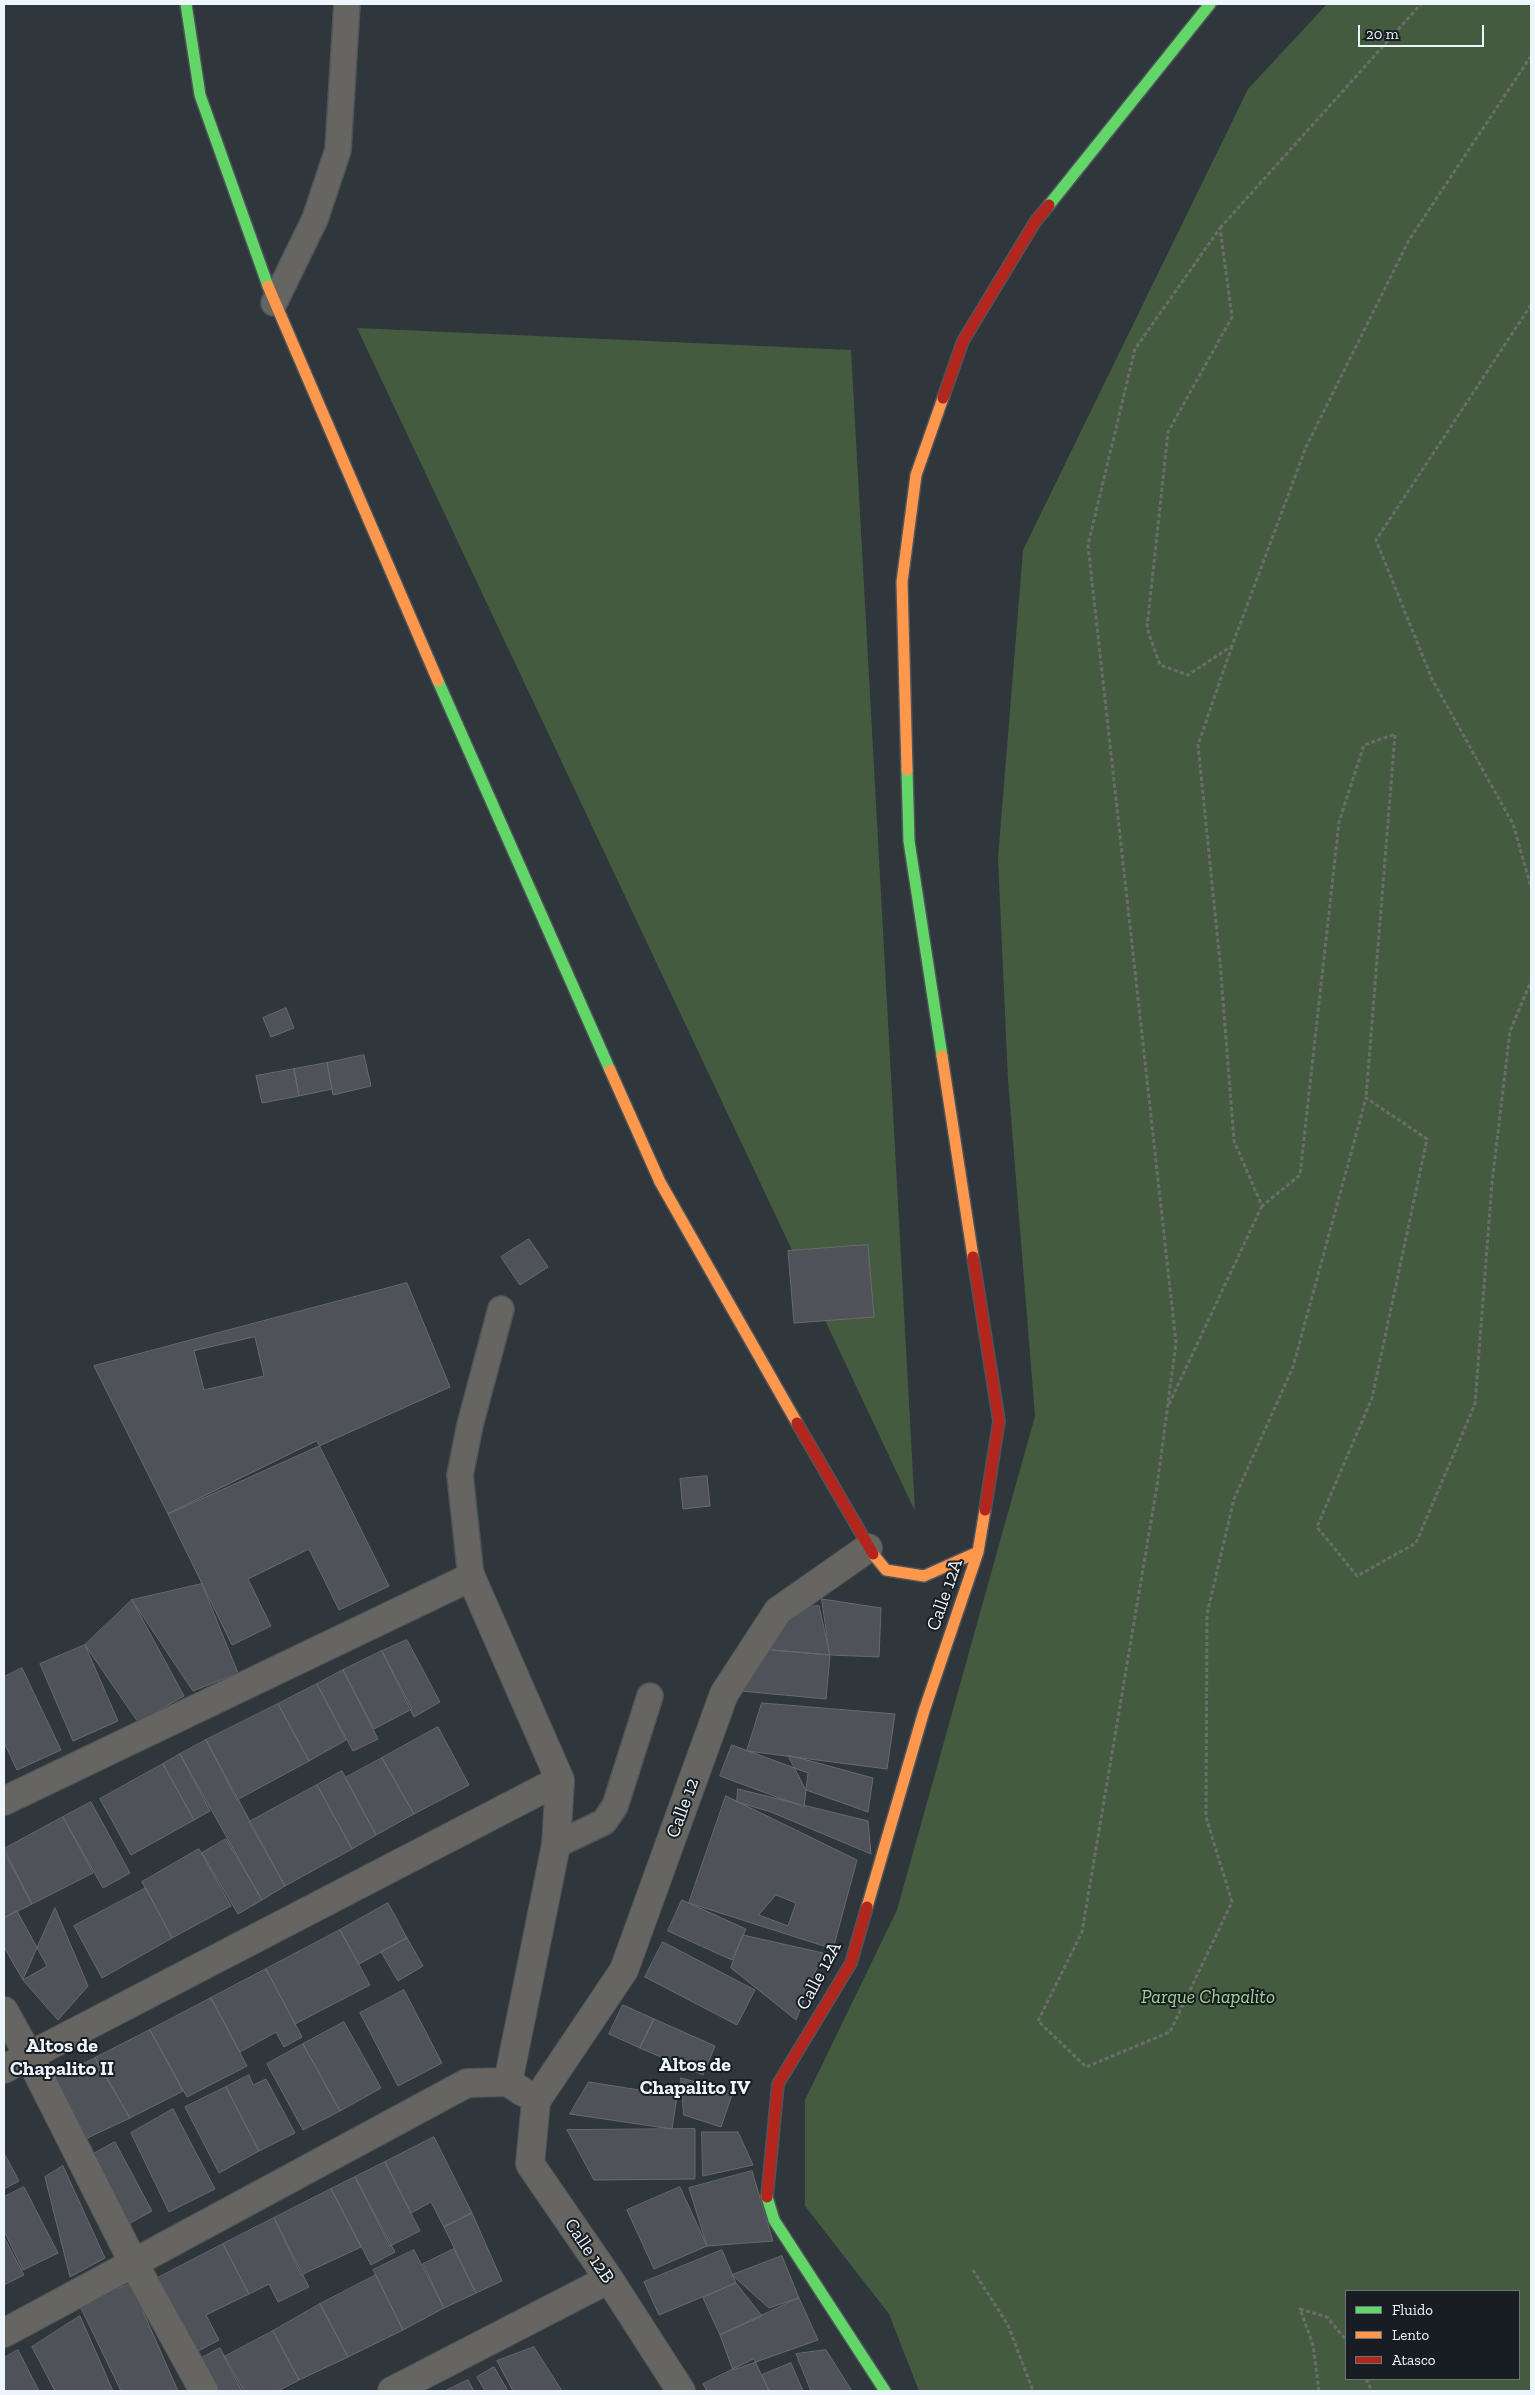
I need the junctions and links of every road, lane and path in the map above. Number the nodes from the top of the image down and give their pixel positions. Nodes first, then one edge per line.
1 (186, 4) edge
2 (347, 4) edge
3 (1210, 4) edge
4 (1421, 4) edge
5 (1531, 56) edge
6 (1220, 228) junction
7 (274, 303) junction
8 (1531, 304) edge
9 (1232, 646) junction
10 (1531, 888) edge
11 (1531, 981) edge
12 (1366, 1098) junction
13 (1262, 1206) junction
14 (501, 1309) dead end
15 (1168, 1407) junction
16 (868, 1548) junction
17 (978, 1552) junction
18 (471, 1577) junction
19 (650, 1696) dead end
20 (560, 1780) junction
21 (4, 1801) edge
22 (556, 1845) junction
23 (4, 2011) edge
24 (29, 2056) junction
25 (4, 2070) edge
26 (508, 2082) junction
27 (536, 2101) junction
28 (133, 2262) junction
29 (973, 2270) dead end
30 (609, 2279) junction
31 (4, 2332) edge
32 (1345, 2339) edge
33 (204, 2391) edge
34 (392, 2391) edge
35 (681, 2391) edge
36 (885, 2391) edge
37 (1033, 2391) edge
38 (1319, 2391) edge

1 - 7 street
2 - 7 lane
3 - 17 street, Calle 12A
4 - 6 path
5 - 9 path
6 - 9 path
6 - 15 path
7 - 16 street
8 - 10 path
9 - 13 path
11 - 12 path
12 - 13 path
12 - 15 path
13 - 15 path
14 - 18 lane
16 - 17 street
16 - 27 street, Calle 12
17 - 36 street, Calle 12A
18 - 20 street
18 - 21 street
19 - 22 lane
20 - 22 street
20 - 24 street
22 - 26 street
23 - 24 street
24 - 25 street
24 - 28 street
26 - 27 street
26 - 28 street
27 - 30 street, Calle 12B
28 - 31 street
28 - 33 street
29 - 37 path
30 - 34 street
30 - 35 street, Calle 12B
32 - 38 path

